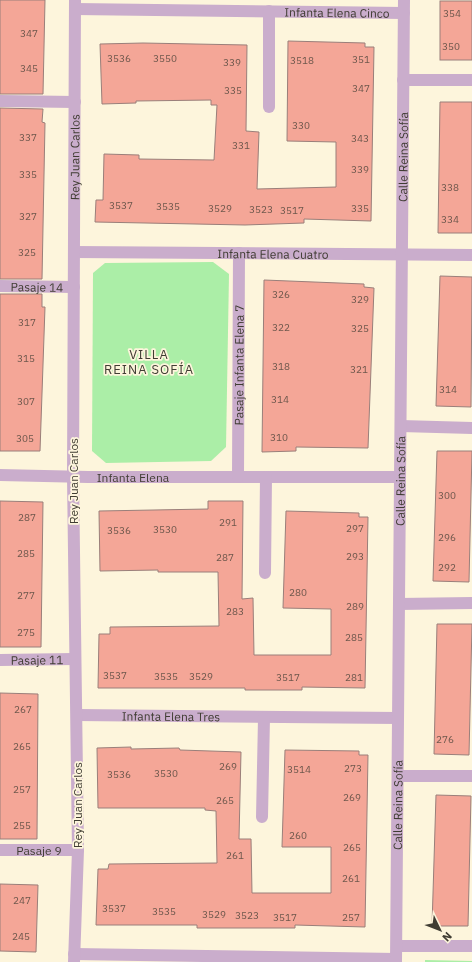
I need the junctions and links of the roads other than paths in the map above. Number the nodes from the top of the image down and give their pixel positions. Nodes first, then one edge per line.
1 (404, 0) edge
2 (75, 4) edge
3 (269, 12) junction
4 (404, 13) junction
5 (403, 80) junction
6 (472, 80) edge
7 (0, 101) edge
8 (75, 102) junction
9 (269, 107) dead end
10 (74, 252) junction
11 (239, 253) junction
12 (402, 255) junction
13 (472, 255) edge
14 (0, 286) edge
15 (74, 288) junction
16 (401, 426) junction
17 (472, 428) edge
18 (0, 475) edge
19 (73, 477) junction
20 (238, 477) junction
21 (266, 477) junction
22 (400, 477) junction
23 (264, 573) dead end
24 (472, 603) edge
25 (399, 604) junction
26 (74, 659) junction
27 (0, 660) edge
28 (77, 715) junction
29 (264, 718) junction
30 (398, 718) junction
31 (398, 776) junction
32 (472, 776) edge
33 (262, 817) dead end
34 (0, 850) edge
35 (78, 850) junction
36 (397, 946) junction
37 (472, 946) edge
38 (74, 958) edge
39 (264, 960) edge
40 (396, 960) edge

1 - 4 street, Calle Reina Sofía
2 - 3 street, Infanta Elena Cinco
2 - 8 street, Rey Juan Carlos
3 - 4 street, Infanta Elena Cinco
3 - 9 street, Infanta Elena Cinco
4 - 5 street, Calle Reina Sofía
5 - 6 street
5 - 12 street, Calle Reina Sofía
7 - 8 street
8 - 10 street, Rey Juan Carlos
10 - 11 street, Infanta Elena Cuatro
10 - 15 street, Rey Juan Carlos
11 - 12 street, Infanta Elena Cuatro
11 - 20 street, Pasaje Infanta Elena 7
12 - 13 street, Infanta Elena Cuatro
12 - 16 street, Calle Reina Sofía
14 - 15 street, Pasaje 14
15 - 19 street, Rey Juan Carlos
16 - 17 street
16 - 22 street, Calle Reina Sofía
18 - 19 street, Infanta Elena
19 - 20 street, Infanta Elena
19 - 26 street, Rey Juan Carlos
20 - 21 street, Infanta Elena
21 - 22 street, Infanta Elena
21 - 23 street
22 - 25 street, Calle Reina Sofía
24 - 25 street
25 - 30 street, Calle Reina Sofía
26 - 27 street, Pasaje 11
26 - 28 street, Rey Juan Carlos
28 - 29 street, Infanta Elena Tres
28 - 35 street, Rey Juan Carlos
29 - 30 street, Infanta Elena Tres
29 - 33 street
30 - 31 street, Calle Reina Sofía
31 - 32 street
31 - 36 street, Calle Reina Sofía
34 - 35 street, Pasaje 9
35 - 38 street, Rey Juan Carlos
36 - 37 street
36 - 40 street, Calle Reina Sofía
38 - 39 street
39 - 40 street

